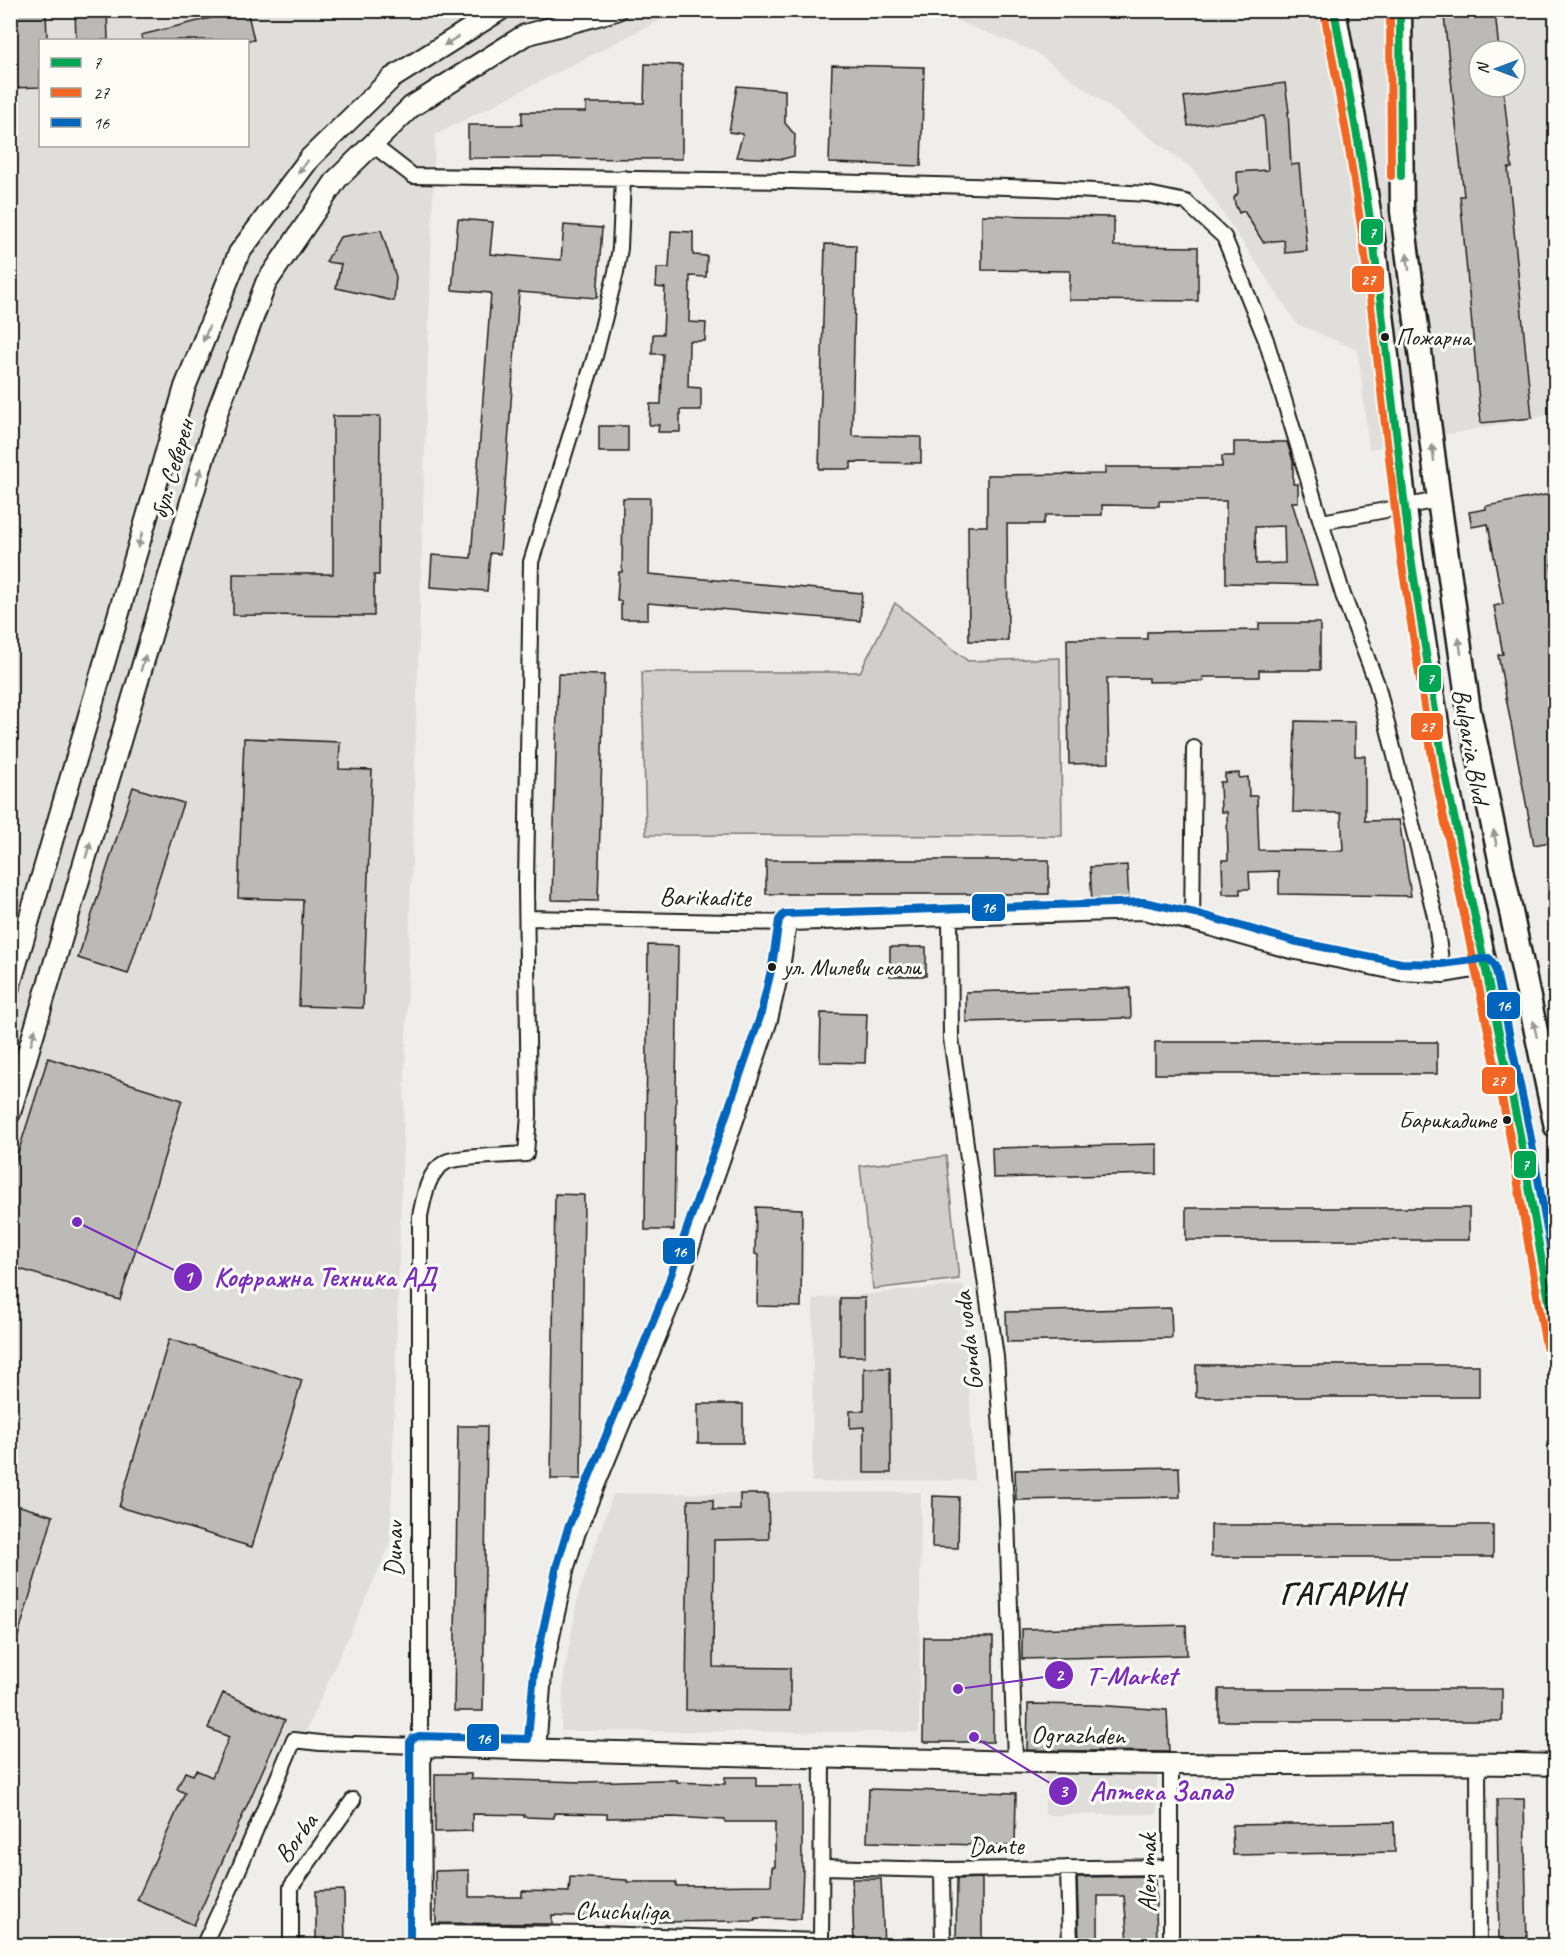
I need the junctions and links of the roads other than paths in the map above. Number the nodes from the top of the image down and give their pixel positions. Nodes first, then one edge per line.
1 (500, 10) edge
2 (616, 10) edge
3 (1334, 10) edge
4 (1400, 10) edge
5 (373, 145) junction
6 (623, 178) junction
7 (1439, 500) junction
8 (1404, 507) junction
9 (1322, 522) junction
10 (1194, 748) dead end
11 (527, 918) junction
12 (950, 918) junction
13 (789, 922) junction
14 (1192, 922) junction
15 (1485, 968) junction
16 (1443, 975) junction
17 (10, 985) edge
18 (10, 1113) edge
19 (1556, 1127) edge
20 (1556, 1345) edge
21 (420, 1746) junction
22 (538, 1750) junction
23 (822, 1758) junction
24 (1015, 1761) junction
25 (1478, 1763) junction
26 (1171, 1764) junction
27 (1556, 1765) edge
28 (353, 1800) dead end
29 (822, 1867) junction
30 (1171, 1867) junction
31 (1068, 1868) junction
32 (942, 1870) junction
33 (421, 1939) edge
34 (597, 1940) edge
35 (821, 1943) edge
36 (203, 1946) edge
37 (291, 1946) edge
38 (943, 1946) edge
39 (1070, 1946) edge
40 (1171, 1946) edge
41 (1479, 1946) edge

1 -> 17 main road, бул. Северен
2 - 5 main road, бул. Северен
3 - 8 main road, Bulgaria Blvd
7 -> 4 main road
5 - 6 street
18 -> 5 main road, бул. Северен
6 - 9 street
6 - 11 street
7 - 8 street
19 -> 7 main road
8 - 9 street
8 - 15 main road, Bulgaria Blvd
9 - 16 street
10 - 14 street
11 - 13 street, Barikadite
11 - 21 street, Dunav
12 - 13 street, Barikadite
12 - 14 street, Barikadite
12 - 24 street, Gonda voda
13 - 22 street
14 - 16 street, Barikadite
15 - 16 street, Barikadite
15 - 20 main road, Bulgaria Blvd
21 - 22 main road, Ograzhden
21 - 33 main road, Dunav
21 - 36 street
22 - 23 main road, Ograzhden
23 - 24 main road, Ograzhden
23 - 29 street
24 - 26 main road, Ograzhden
25 - 26 main road, Ograzhden
25 - 27 main road, Ograzhden
25 - 41 street
26 - 30 street, Alen mak
28 - 37 street, Borba
29 - 32 street, Dante
29 - 35 street
30 - 31 street, Dante
30 - 40 street, Alen mak
31 - 32 street, Dante
31 - 39 street
32 - 38 street
33 - 34 street, Chuchuliga
34 - 35 street, Chuchuliga

